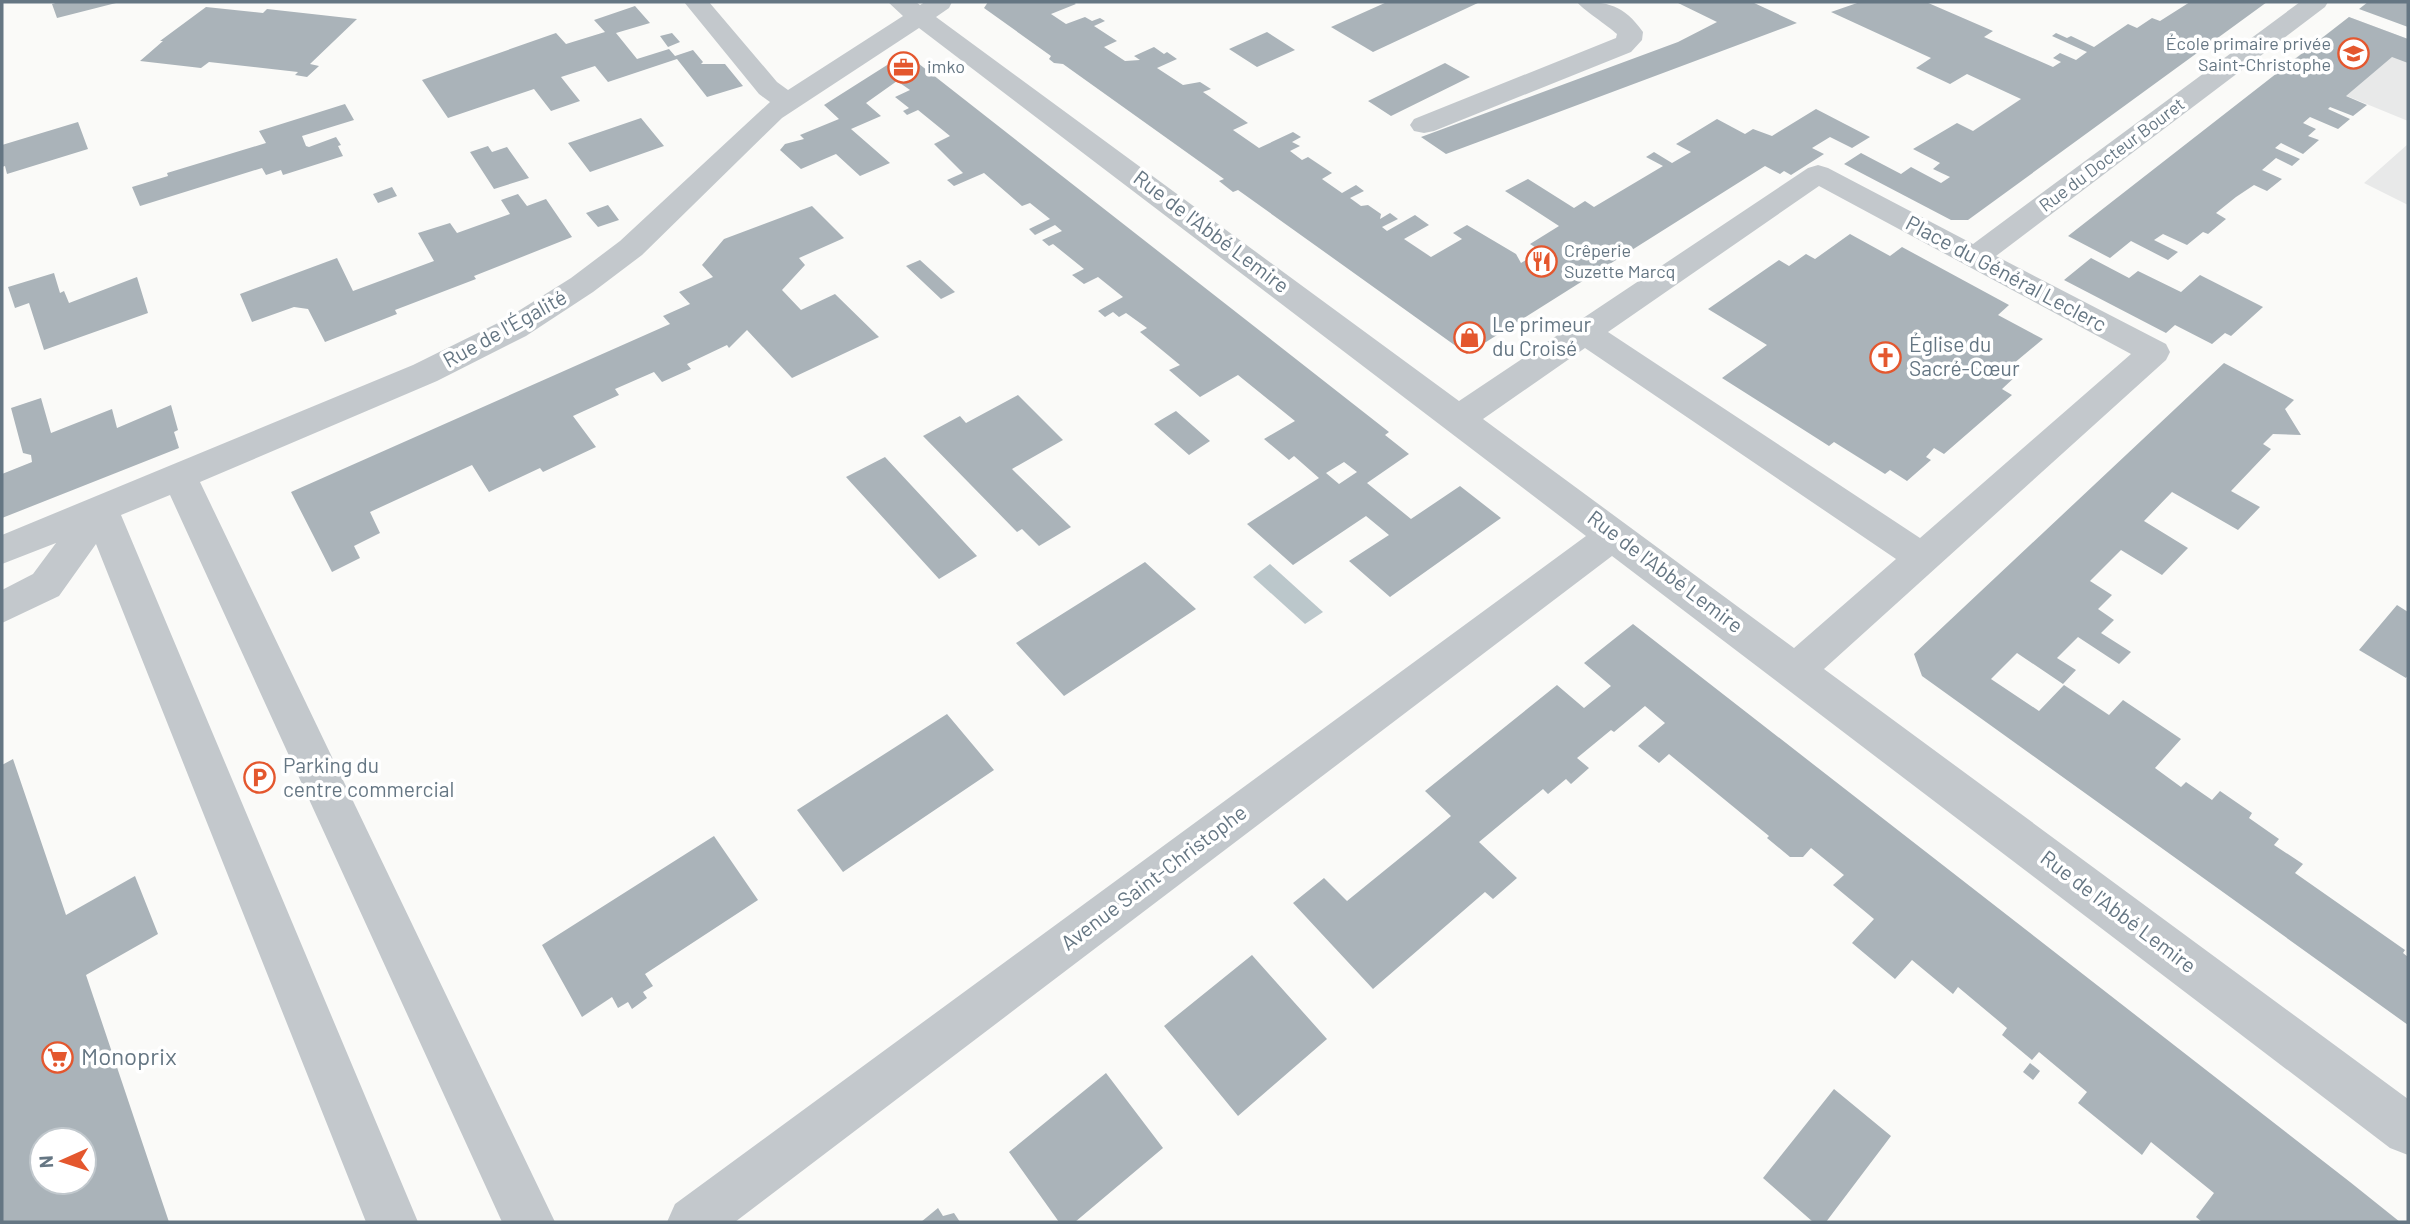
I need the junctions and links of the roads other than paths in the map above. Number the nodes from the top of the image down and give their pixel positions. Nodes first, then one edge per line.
1 (696, 2) edge
2 (1589, 2) edge
3 (2316, 2) edge
4 (921, 6) edge
5 (788, 102) junction
6 (1424, 125) dead end
7 (1975, 257) junction
8 (1584, 332) junction
9 (1459, 418) junction
10 (180, 477) junction
11 (101, 510) junction
12 (1614, 535) junction
13 (2, 550) edge
14 (1923, 558) junction
15 (2, 608) edge
16 (1796, 670) junction
17 (2408, 1130) edge
18 (392, 1222) edge
19 (529, 1222) edge
20 (694, 1222) edge

1 - 5 street
2 - 6 street
3 - 7 street, Rue du Docteur Bouret
4 - 5 street, Rue de l'Égalité
4 - 9 street, Rue de l'Abbé Lemire
5 - 10 street, Rue de l'Égalité
7 - 8 street, Place du Général Leclerc
7 - 14 street, Place du Général Leclerc
8 - 9 street, Place du Général Leclerc
8 - 14 street
9 - 12 street, Rue de l'Abbé Lemire
10 - 11 street, Rue de l'Égalité
10 - 19 street
11 - 13 street, Rue de l'Égalité
11 - 15 street
11 - 18 street
12 - 16 street, Rue de l'Abbé Lemire
12 - 20 street, Avenue Saint-Christophe
14 - 16 street, Place du Général Leclerc
16 - 17 street, Rue de l'Abbé Lemire

